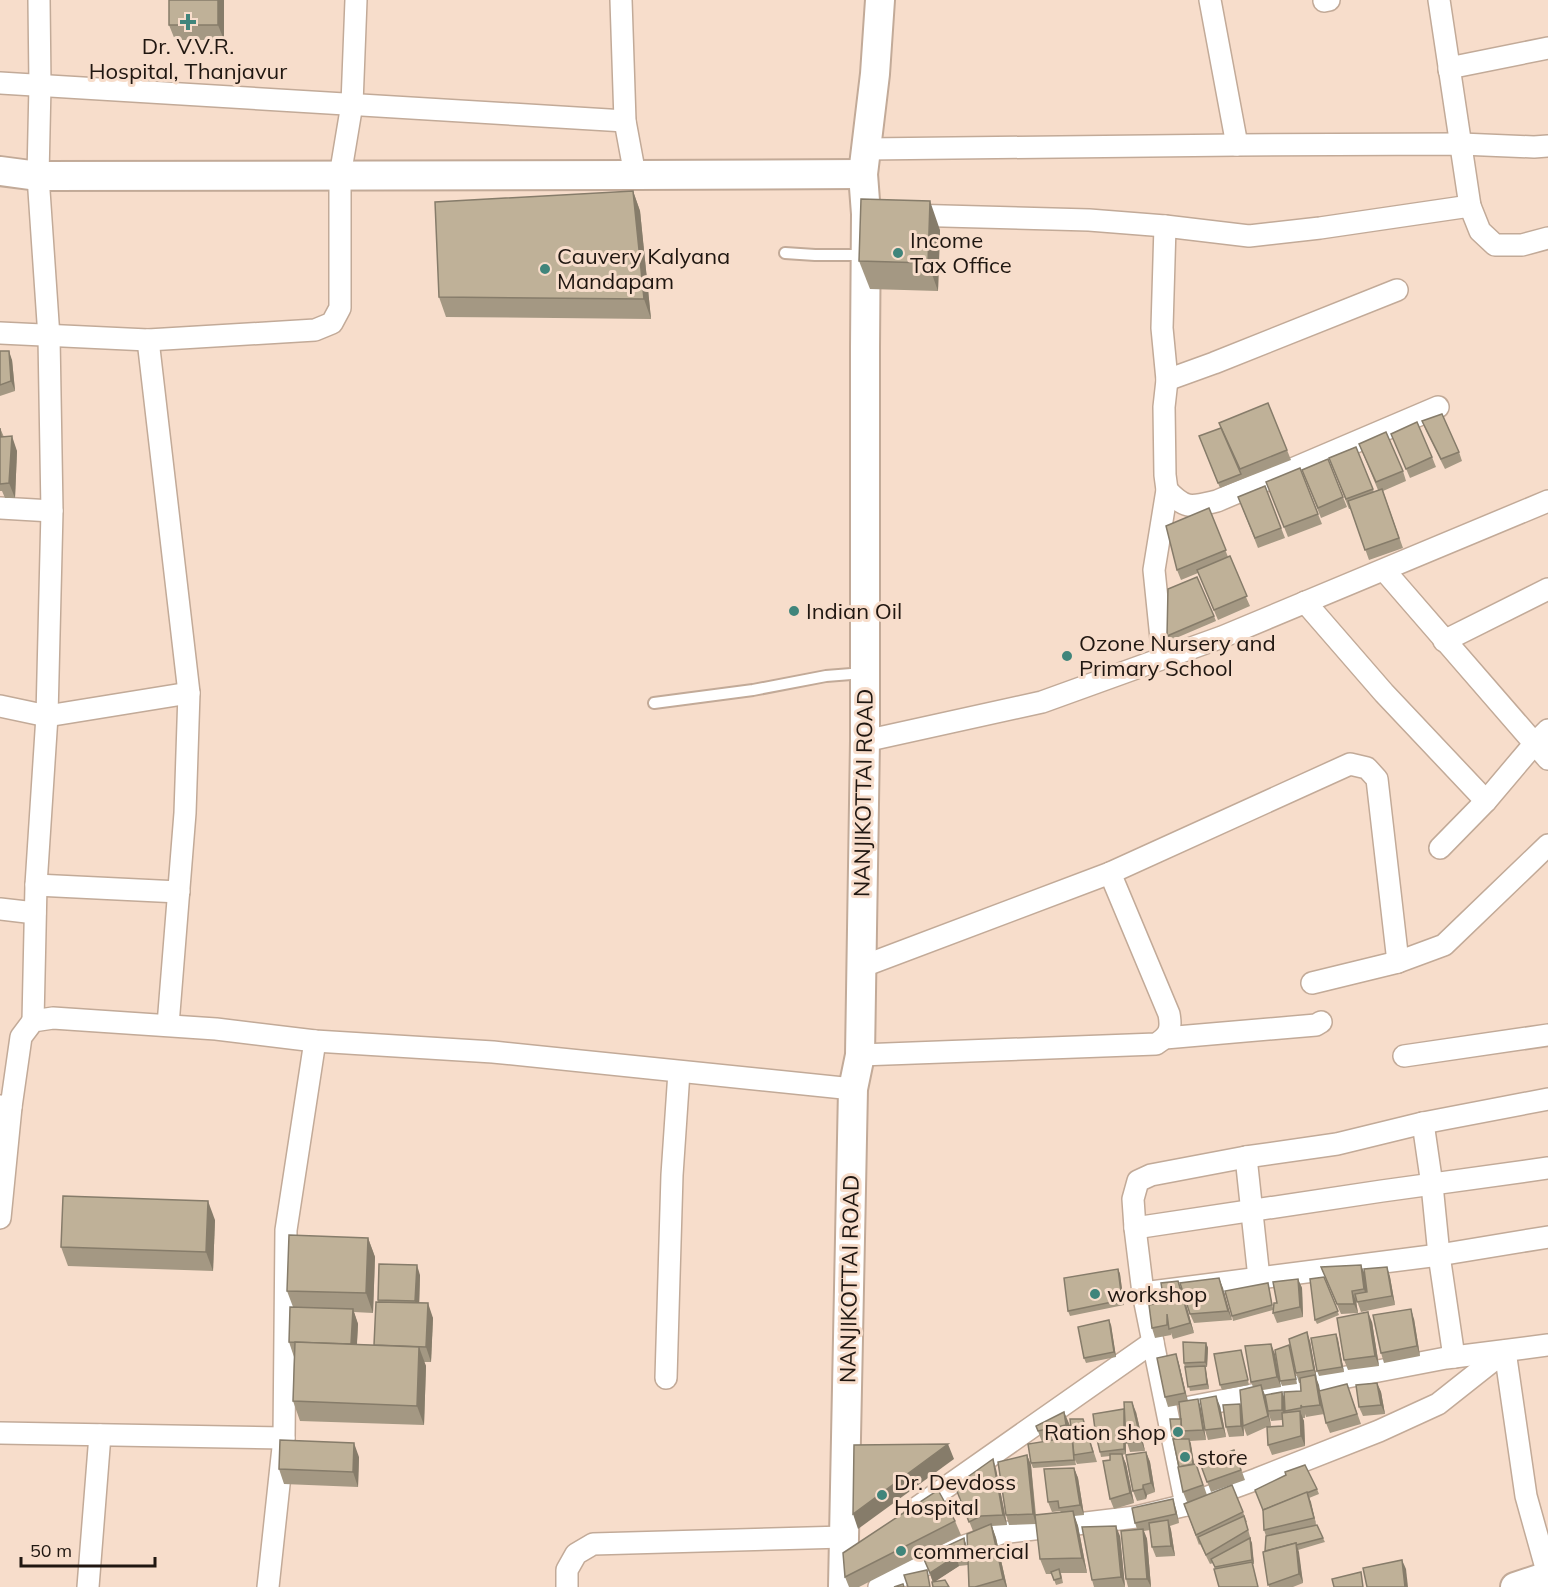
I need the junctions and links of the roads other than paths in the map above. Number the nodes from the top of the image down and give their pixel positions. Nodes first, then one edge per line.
1 (39, 0) edge
2 (356, 0) edge
3 (621, 0) edge
4 (880, 0) edge
5 (1210, 0) edge
6 (1438, 0) edge
7 (1548, 48) edge
8 (1449, 69) junction
9 (0, 84) edge
10 (40, 86) junction
11 (352, 104) junction
12 (625, 121) junction
13 (1461, 144) junction
14 (1237, 145) junction
15 (1548, 146) edge
16 (865, 161) junction
17 (0, 171) edge
18 (635, 175) junction
19 (38, 176) junction
20 (340, 176) junction
21 (1470, 206) junction
22 (866, 214) junction
23 (1165, 226) junction
24 (1548, 238) edge
25 (785, 253) dead end
26 (866, 255) junction
27 (1397, 290) dead end
28 (0, 333) edge
29 (49, 337) junction
30 (148, 340) junction
31 (1167, 380) junction
32 (1438, 407) dead end
33 (1167, 490) junction
34 (1548, 501) edge
35 (0, 508) edge
36 (52, 511) junction
37 (1383, 570) junction
38 (1548, 590) edge
39 (1305, 602) junction
40 (1444, 641) junction
41 (1163, 658) junction
42 (865, 673) junction
43 (189, 693) junction
44 (654, 703) dead end
45 (0, 706) edge
46 (47, 716) junction
47 (1541, 736) edge
48 (865, 741) junction
49 (1548, 759) edge
50 (1486, 801) junction
51 (1548, 845) edge
52 (1440, 848) dead end
53 (1110, 873) junction
54 (36, 885) junction
55 (179, 892) junction
56 (0, 909) edge
57 (35, 913) junction
58 (1398, 962) junction
59 (861, 967) junction
60 (1312, 983) dead end
61 (33, 1021) junction
62 (1321, 1022) dead end
63 (168, 1025) junction
64 (1548, 1035) edge
65 (1165, 1038) junction
66 (315, 1041) junction
67 (860, 1055) junction
68 (1404, 1056) dead end
69 (679, 1072) junction
70 (853, 1089) junction
71 (1548, 1099) edge
72 (5, 1107) edge
73 (1423, 1123) junction
74 (1246, 1157) junction
75 (1548, 1168) edge
76 (1432, 1185) junction
77 (1252, 1210) junction
78 (0, 1218) edge
79 (1135, 1228) junction
80 (1548, 1237) edge
81 (1439, 1255) junction
82 (1259, 1278) junction
83 (1143, 1293) junction
84 (1153, 1341) junction
85 (1548, 1345) edge
86 (1505, 1351) junction
87 (1454, 1357) junction
88 (666, 1378) dead end
89 (1166, 1412) junction
90 (0, 1433) edge
91 (100, 1435) junction
92 (284, 1438) junction
93 (1186, 1505) junction
94 (902, 1518) edge
95 (850, 1547) junction
96 (1548, 1576) edge
97 (88, 1587) edge
98 (268, 1587) edge
99 (567, 1587) edge
100 (843, 1587) edge
101 (879, 1587) edge
102 (1515, 1587) edge

1 - 10 street
2 - 11 street
3 - 12 street
4 - 16 main road, NANJIKOTTAI ROAD
5 - 14 street
6 - 8 street
7 - 8 street
8 - 13 street
9 - 10 street
10 - 11 street
10 - 19 street
11 - 12 street
11 - 20 street
12 - 18 street
13 - 14 street
13 - 15 street
13 - 21 street
14 - 16 street
16 - 18 main road
16 - 22 main road, NANJIKOTTAI ROAD
17 - 19 main road
18 - 20 main road
19 - 20 main road
19 - 29 street
20 - 30 street
21 - 23 street
21 - 24 street
22 - 23 street
22 - 26 main road, NANJIKOTTAI ROAD
23 - 31 street
25 - 26 lane
26 - 42 main road, NANJIKOTTAI ROAD
27 - 31 street
28 - 29 street
29 - 30 street
29 - 36 street
30 - 43 street
31 - 33 street
32 - 33 street
33 - 41 street
34 - 37 street
35 - 36 street
36 - 46 street
37 - 39 street
37 - 40 street
38 - 40 street
39 - 41 street
39 - 50 street
40 - 47 street
41 - 48 street
42 - 44 lane
42 - 48 main road, NANJIKOTTAI ROAD
43 - 46 street
43 - 55 street
45 - 46 street
46 - 54 street
47 - 49 street
47 - 50 street
48 - 59 main road, NANJIKOTTAI ROAD
50 - 52 street
51 - 58 street
53 - 58 street
53 - 59 street
53 - 65 street
54 - 55 street
54 - 57 street
55 - 63 street
56 - 57 street
57 - 61 street
58 - 60 street
59 - 67 main road, NANJIKOTTAI ROAD
61 - 63 street
61 - 72 street
62 - 65 street
63 - 66 street
64 - 68 street
65 - 67 street
66 - 69 street
66 - 92 street
67 - 70 main road, NANJIKOTTAI ROAD
69 - 70 street
69 - 88 street
70 - 95 main road, NANJIKOTTAI ROAD
71 - 73 street
72 - 78 street
73 - 74 street
73 - 76 street
74 - 77 street
74 - 79 street
75 - 76 street
76 - 77 street
76 - 81 street
77 - 79 street
77 - 82 street
79 - 83 street
80 - 81 street
81 - 82 street
81 - 87 street
82 - 83 street
83 - 84 street
84 - 89 street
84 - 94 street
85 - 86 street
86 - 87 street
86 - 93 street
86 - 96 street
87 - 89 street
89 - 93 street
90 - 91 street
91 - 92 street
91 - 97 street
92 - 98 street
93 - 101 street
95 - 99 street
95 - 100 main road, NANJIKOTTAI ROAD
96 - 102 main road

